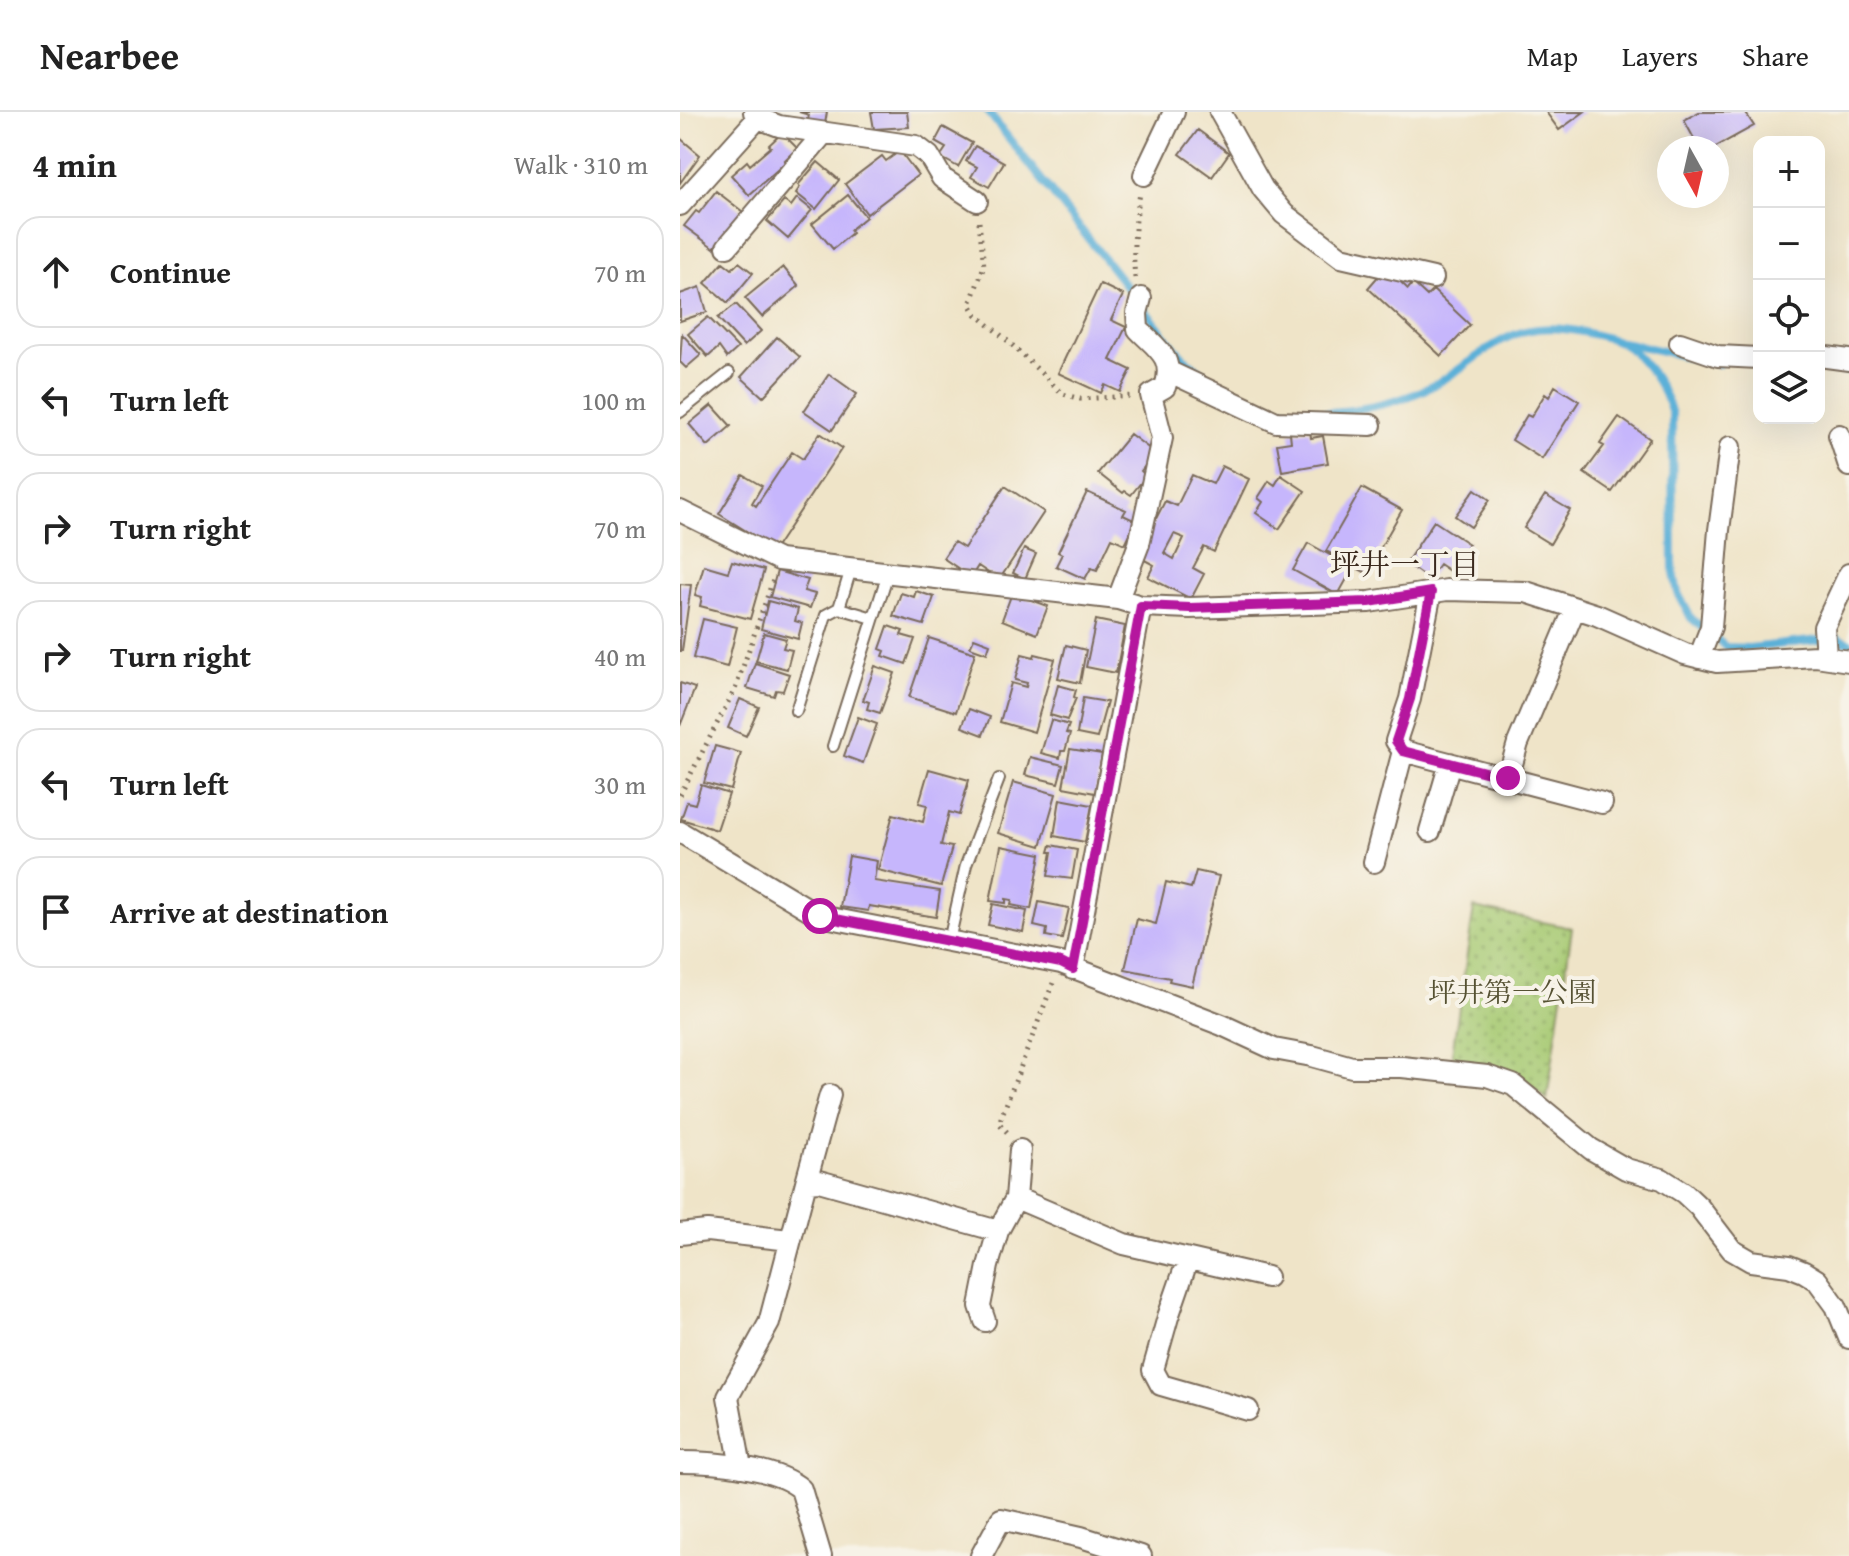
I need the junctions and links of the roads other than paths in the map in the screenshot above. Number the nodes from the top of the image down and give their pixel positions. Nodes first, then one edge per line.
1 (1173, 112) edge
2 (1220, 112) edge
3 (756, 115) edge
4 (824, 133) junction
5 (1144, 175) road end
6 (977, 201) road end
7 (680, 205) edge
8 (727, 247) dead end
9 (1433, 278) dead end
10 (1139, 306) road end
11 (1680, 343) dead end
12 (1825, 357) edge
13 (1753, 358) edge
14 (1849, 360) edge
15 (1170, 372) junction
16 (729, 373) dead end
17 (680, 412) edge
18 (1371, 425) dead end
19 (1839, 435) dead end
20 (1730, 447) dead end
21 (1849, 466) edge
22 (680, 511) edge
23 (851, 569) junction
24 (888, 573) junction
25 (1849, 574) edge
26 (1431, 592) junction
27 (1118, 599) junction
28 (1141, 606) junction
29 (839, 608) junction
30 (1575, 608) junction
31 (873, 618) junction
32 (1700, 653) junction
33 (1826, 656) junction
34 (1849, 661) edge
35 (796, 711) dead end
36 (833, 746) dead end
37 (1403, 751) junction
38 (1450, 763) junction
39 (1508, 778) junction
40 (999, 779) dead end
41 (1602, 803) dead end
42 (1430, 831) dead end
43 (680, 832) edge
44 (1374, 862) dead end
45 (949, 941) junction
46 (1067, 966) junction
47 (830, 1095) dead end
48 (1020, 1150) road end
49 (806, 1182) junction
50 (1016, 1198) junction
51 (998, 1231) junction
52 (680, 1234) edge
53 (790, 1240) junction
54 (1188, 1259) junction
55 (1267, 1277) dead end
56 (985, 1321) dead end
57 (1849, 1338) edge
58 (1248, 1410) dead end
59 (680, 1462) edge
60 (741, 1467) junction
61 (821, 1556) edge
62 (981, 1556) edge
63 (1141, 1556) edge

1 - 5 street
2 - 9 street
3 - 4 street
3 - 7 street
4 - 6 street
4 - 8 street
10 - 15 street
11 - 13 street
12 - 14 street
15 - 18 street
15 - 27 street
16 - 17 lane
19 - 21 street
20 - 32 street
22 - 23 street
23 - 24 street
23 - 29 lane
24 - 27 street
24 - 31 lane
25 - 33 street
26 - 28 street
26 - 30 street
26 - 37 street
27 - 28 street
28 - 46 street
29 - 31 lane
29 - 35 lane
30 - 32 street
30 - 39 street
31 - 36 lane
32 - 33 street
33 - 34 street
37 - 38 street
37 - 44 street
38 - 39 street
38 - 42 street
39 - 41 street
40 - 45 lane
43 - 45 street
45 - 46 street
46 - 57 street
47 - 49 street
48 - 50 street
49 - 51 street
49 - 53 street
50 - 51 street
50 - 54 street
51 - 56 street
52 - 53 street
53 - 60 street
54 - 55 street
54 - 58 street
59 - 60 street
60 - 61 street
62 - 63 street

